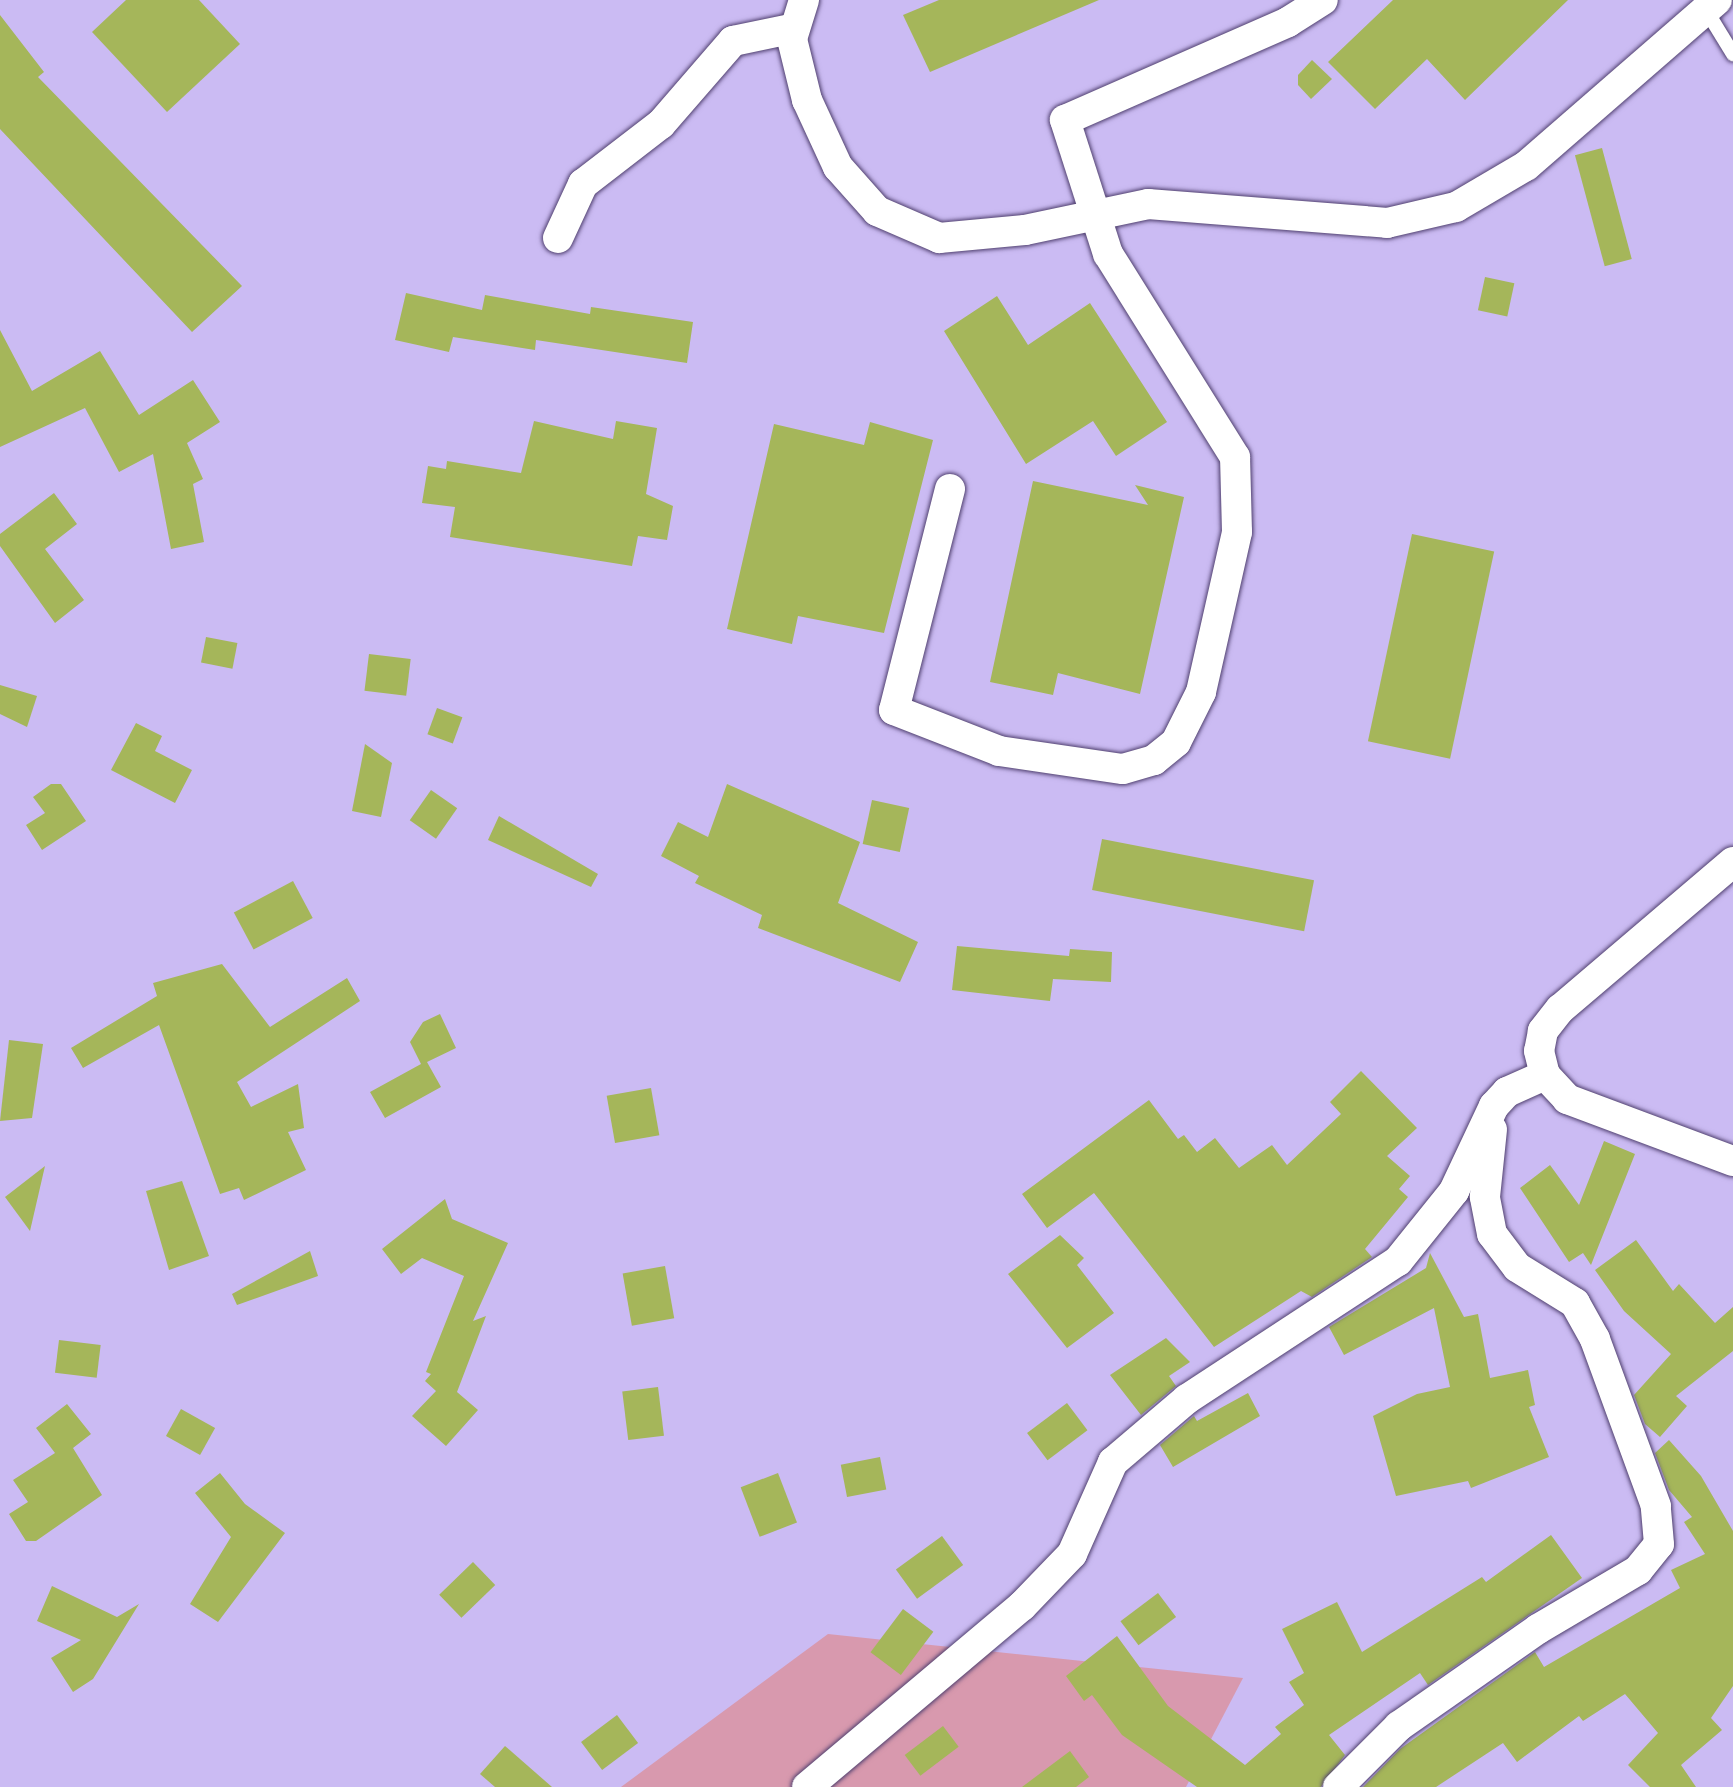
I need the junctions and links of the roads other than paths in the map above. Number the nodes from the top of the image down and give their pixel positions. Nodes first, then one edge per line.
1 (804, 0) edge
2 (1323, 0) edge
3 (1711, 5) edge
4 (795, 28) junction
5 (1733, 54) edge
6 (1090, 213) junction
7 (558, 238) dead end
8 (950, 489) dead end
9 (1733, 862) edge
10 (1545, 1075) junction
11 (1494, 1106) junction
12 (1733, 1161) edge
13 (807, 1787) edge
14 (1338, 1787) edge

1 - 4 street
2 - 6 street
3 - 5 lane
3 - 6 street
4 - 6 street
4 - 7 street
6 - 8 street
9 - 10 street
10 - 11 street
10 - 12 street
11 - 13 street
11 - 14 street

